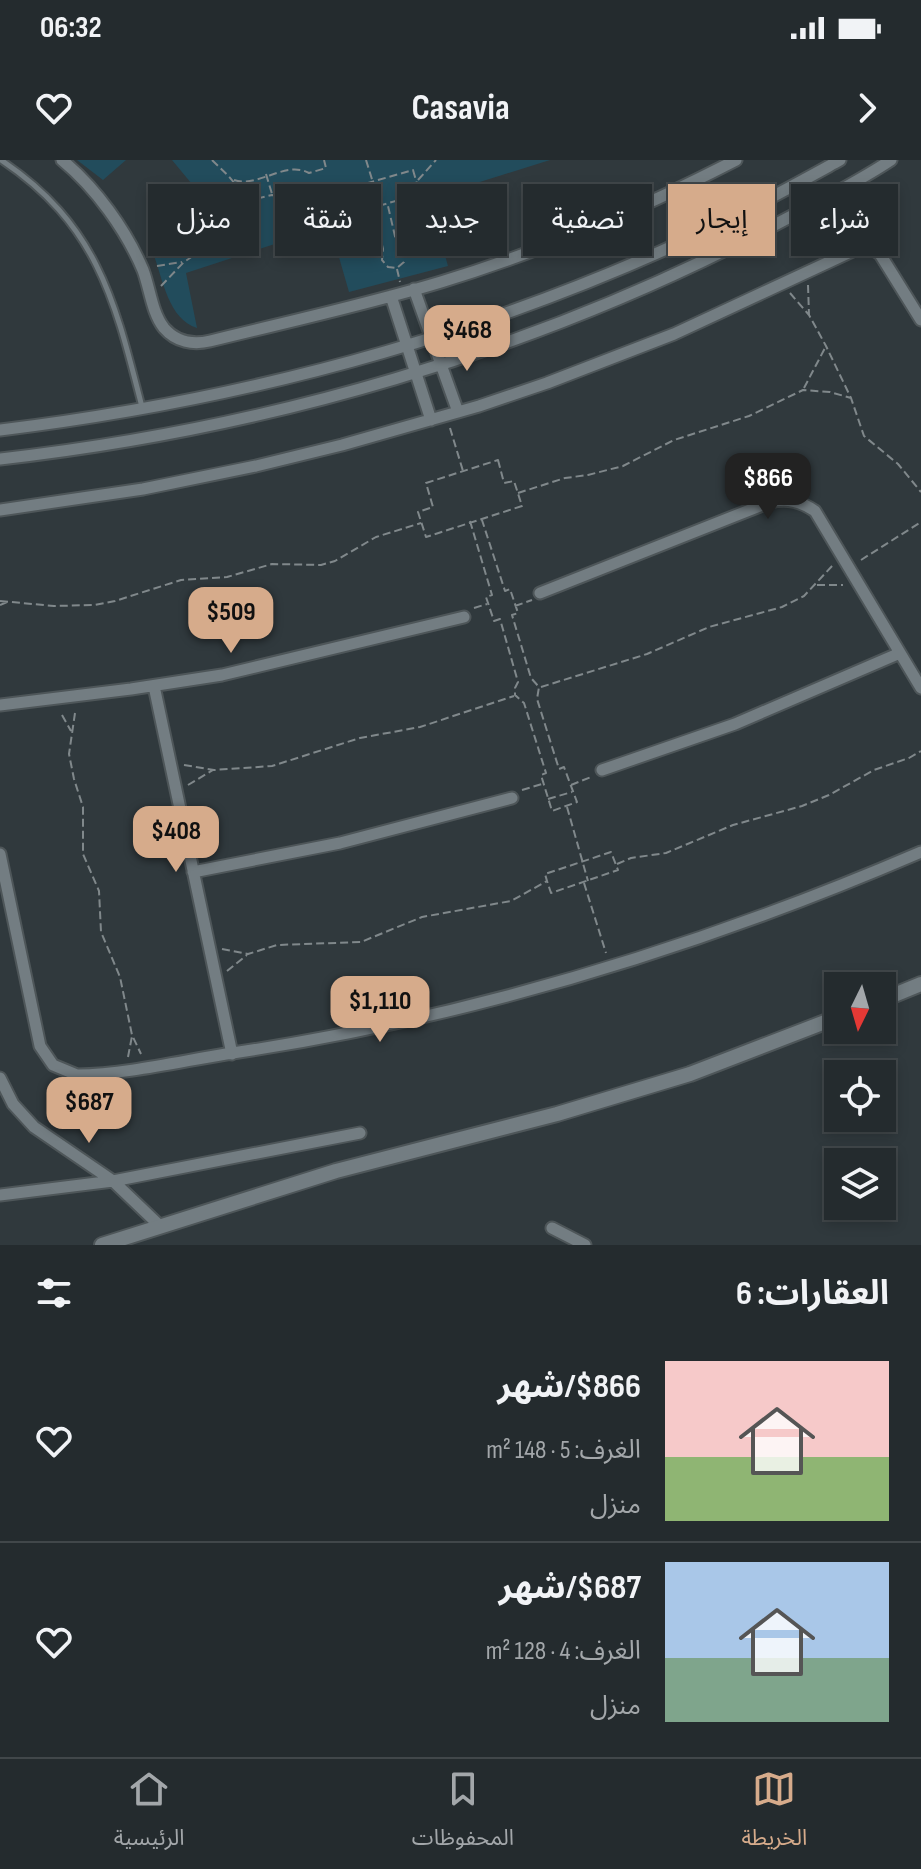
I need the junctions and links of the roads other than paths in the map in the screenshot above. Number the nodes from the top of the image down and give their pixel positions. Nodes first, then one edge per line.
1 (1, 160) edge
2 (62, 160) edge
3 (736, 160) edge
4 (840, 160) edge
5 (891, 160) edge
6 (414, 289) junction
7 (391, 296) junction
8 (921, 320) edge
9 (431, 339) junction
10 (407, 345) junction
11 (440, 364) junction
12 (416, 371) junction
13 (142, 408) junction
14 (452, 414) junction
15 (431, 420) junction
16 (0, 430) edge
17 (0, 459) edge
18 (0, 510) edge
19 (540, 593) dead end
20 (464, 617) dead end
21 (900, 653) junction
22 (154, 686) junction
23 (921, 688) edge
24 (0, 705) edge
25 (604, 769) road end
26 (512, 798) dead end
27 (921, 852) edge
28 (0, 854) edge
29 (193, 872) junction
30 (921, 984) edge
31 (896, 994) edge
32 (824, 1022) edge
33 (232, 1054) junction
34 (0, 1078) edge
35 (3, 1093) edge
36 (360, 1133) dead end
37 (113, 1181) junction
38 (0, 1195) edge
39 (159, 1225) junction
40 (552, 1228) dead end
41 (102, 1245) edge
42 (585, 1245) edge

1 - 13 lane
2 - 7 street
3 - 6 street
4 - 9 street
5 - 11 street
6 - 7 street
6 - 9 street
7 - 10 street
8 - 14 street
9 - 10 street
9 - 11 street
10 - 12 street
10 - 13 street
11 - 12 street
11 - 14 street
12 - 15 street
12 - 17 street
13 - 16 street
14 - 15 street
15 - 18 street
19 - 21 street
20 - 22 street
21 - 23 street
21 - 25 street
22 - 24 street
22 - 29 street
26 - 29 street
27 - 33 street
28 - 33 street
29 - 33 street
30 - 31 main road
32 - 39 main road
34 - 35 street
35 - 37 street
36 - 37 street
37 - 38 street
37 - 39 street
39 - 41 main road
40 - 42 street

